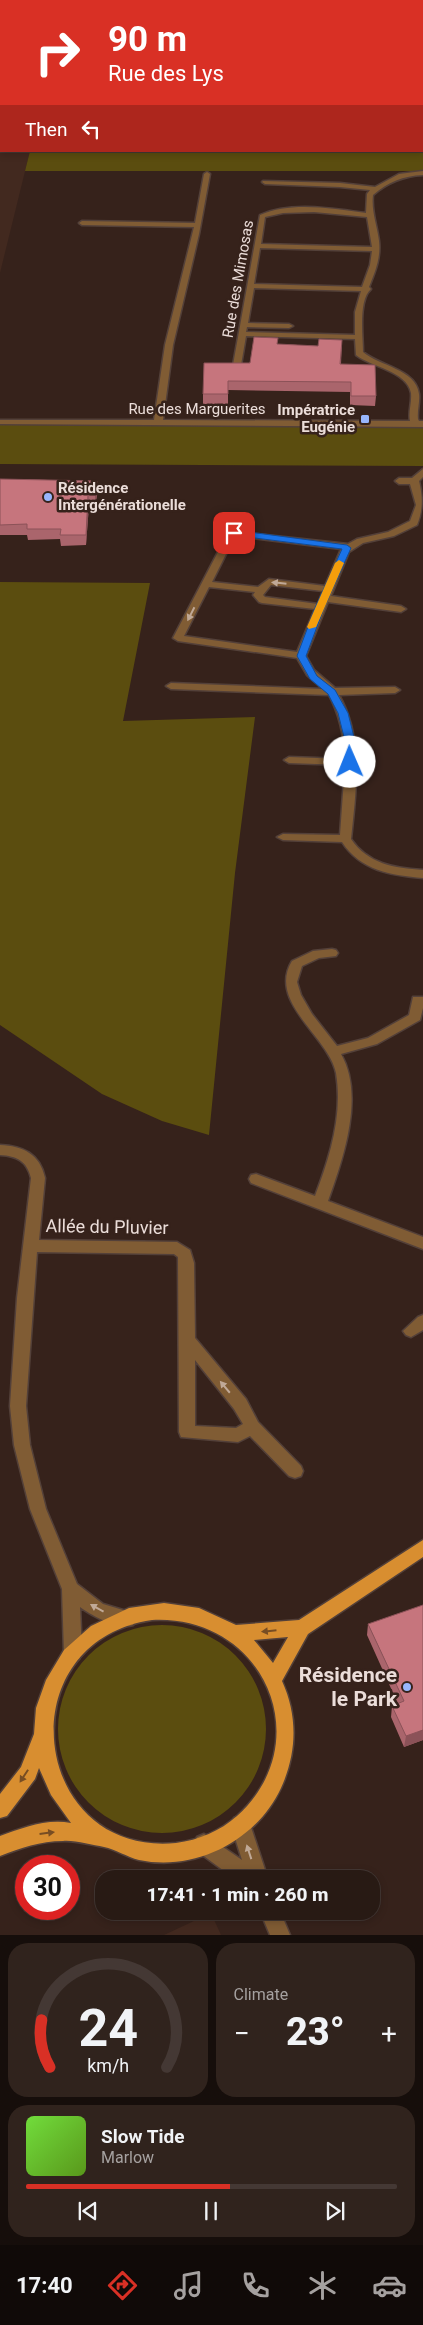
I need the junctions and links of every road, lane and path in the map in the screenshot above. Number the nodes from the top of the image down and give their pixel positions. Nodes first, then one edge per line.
1 (423, 173) edge
2 (207, 174) dead end
3 (265, 182) dead end
4 (376, 189) junction
5 (369, 215) junction
6 (82, 223) dead end
7 (198, 225) junction
8 (258, 246) junction
9 (376, 249) junction
10 (252, 286) junction
11 (367, 289) junction
12 (244, 325) junction
13 (359, 333) junction
14 (242, 334) junction
15 (237, 365) edge
16 (0, 422) edge
17 (158, 423) junction
18 (419, 424) edge
19 (423, 472) edge
20 (398, 481) dead end
21 (414, 481) junction
22 (347, 548) junction
23 (206, 584) junction
24 (261, 590) junction
25 (324, 598) junction
26 (401, 608) dead end
27 (301, 656) junction
28 (171, 686) dead end
29 (395, 690) dead end
30 (332, 692) junction
31 (289, 760) dead end
32 (350, 762) junction
33 (284, 837) dead end
34 (345, 839) junction
35 (423, 874) edge
36 (332, 953) dead end
37 (418, 1000) dead end
38 (332, 1052) junction
39 (0, 1150) edge
40 (256, 1179) dead end
41 (320, 1203) junction
42 (423, 1243) edge
43 (30, 1246) junction
44 (187, 1340) junction
45 (252, 1427) junction
46 (295, 1472) dead end
47 (423, 1548) edge
48 (71, 1589) junction
49 (127, 1619) junction
50 (302, 1628) junction
51 (235, 1633) junction
52 (73, 1653) junction
53 (275, 1677) junction
54 (41, 1739) junction
55 (0, 1809) edge
56 (241, 1825) junction
57 (112, 1840) junction
58 (204, 1844) junction
59 (0, 1846) edge
60 (240, 1870) edge
61 (255, 1870) edge
62 (274, 1920) edge
63 (280, 1935) edge

1 - 4 street
2 - 7 street
3 - 4 street
4 - 5 street
5 - 8 street, Rue des Mimosas
5 - 9 street
6 - 7 street
7 - 17 street
8 - 9 street
8 - 10 street, Rue des Mimosas
9 - 11 street
10 - 11 street
10 - 12 street, Rue des Mimosas
11 - 13 street
12 - 13 street
12 - 14 street, Rue des Mimosas
13 - 14 street
13 - 18 street
14 - 15 street, Rue des Mimosas
16 - 17 street, Rue des Marguerites
17 - 18 street, Rue des Marguerites
19 - 21 street
20 - 21 street
21 - 22 street
22 - 23 street
22 - 25 street
23 - 24 street
23 -> 27 street
25 -> 24 street
24 - 25 street
25 - 26 street
25 - 27 street
27 - 30 street
28 - 30 street
29 - 30 street
30 - 32 street
31 - 32 street
32 - 34 street
33 - 34 street
34 - 35 street
36 - 38 street
37 - 38 street
38 - 41 street
39 - 43 street
40 - 41 street
41 - 42 street
43 - 44 street, Allée du Pluvier
43 - 48 street
45 -> 44 street
44 - 45 street, Allée du Pluvier
45 - 46 street
47 - 50 main road
49 -> 48 street
48 - 52 street
49 - 51 main road
49 - 52 main road
50 -> 51 main road
50 - 53 main road
51 - 53 main road
52 - 54 main road
53 - 56 main road
54 -> 55 main road
54 - 57 main road
56 - 58 main road
61 -> 56 street
57 - 58 main road
59 -> 57 main road
58 - 60 street
62 - 63 street

